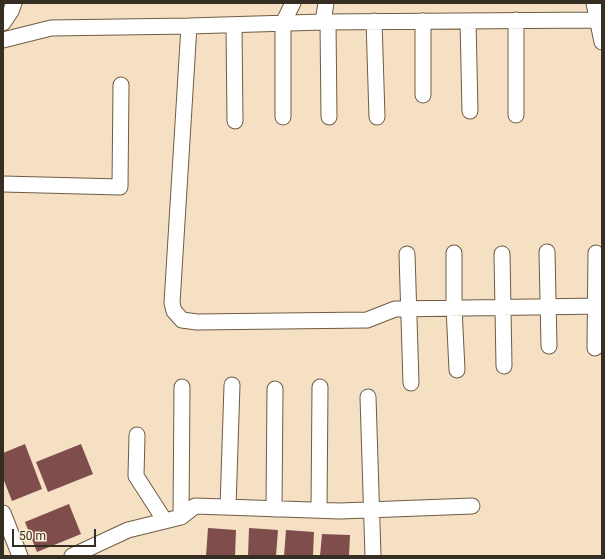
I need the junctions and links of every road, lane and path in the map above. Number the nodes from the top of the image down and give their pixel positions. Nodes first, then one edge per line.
1 (14, 3) edge
2 (293, 3) edge
3 (326, 3) edge
4 (594, 3) edge
5 (516, 20) junction
6 (598, 20) junction
7 (423, 21) junction
8 (468, 21) junction
9 (325, 22) junction
10 (374, 22) junction
11 (3, 23) edge
12 (283, 23) junction
13 (234, 25) junction
14 (189, 26) junction
15 (3, 40) edge
16 (602, 42) edge
17 (121, 85) dead end
18 (423, 95) dead end
19 (470, 111) dead end
20 (516, 115) dead end
21 (283, 117) dead end
22 (329, 117) dead end
23 (377, 117) dead end
24 (235, 121) dead end
25 (3, 184) edge
26 (547, 252) dead end
27 (454, 253) dead end
28 (596, 253) dead end
29 (407, 254) dead end
30 (502, 254) dead end
31 (549, 306) junction
32 (598, 306) edge
33 (502, 307) junction
34 (454, 308) junction
35 (410, 309) junction
36 (549, 346) dead end
37 (595, 348) dead end
38 (504, 366) dead end
39 (457, 370) dead end
40 (411, 383) dead end
41 (232, 385) dead end
42 (182, 387) dead end
43 (320, 387) dead end
44 (275, 390) dead end
45 (368, 397) dead end
46 (137, 436) dead end
47 (472, 506) dead end
48 (228, 507) junction
49 (274, 509) junction
50 (319, 510) junction
51 (372, 510) junction
52 (3, 513) edge
53 (182, 517) junction
54 (164, 521) junction
55 (20, 556) edge
56 (72, 556) edge
57 (373, 556) edge

1 - 11 street
2 - 12 street
3 - 9 street
4 - 6 street
5 - 6 street
5 - 8 street
5 - 20 street
6 - 16 street
7 - 8 street
7 - 10 street
7 - 18 street
8 - 19 street
9 - 10 street
9 - 12 street
9 - 22 street
10 - 23 street
12 - 13 street
12 - 21 street
13 - 14 street
13 - 24 street
14 - 15 street
14 - 35 street
17 - 25 street
26 - 31 street
27 - 34 street
28 - 32 street
29 - 35 street
30 - 33 street
31 - 32 street
31 - 33 street
31 - 36 street
32 - 37 street
33 - 34 street
33 - 38 street
34 - 35 street
34 - 39 street
35 - 40 street
41 - 48 street
42 - 53 street
43 - 50 street
44 - 49 street
45 - 51 street
46 - 54 street
47 - 51 street
48 - 49 street
48 - 53 street
49 - 50 street
50 - 51 street
51 - 57 street
52 - 55 street
53 - 54 street
54 - 56 street

